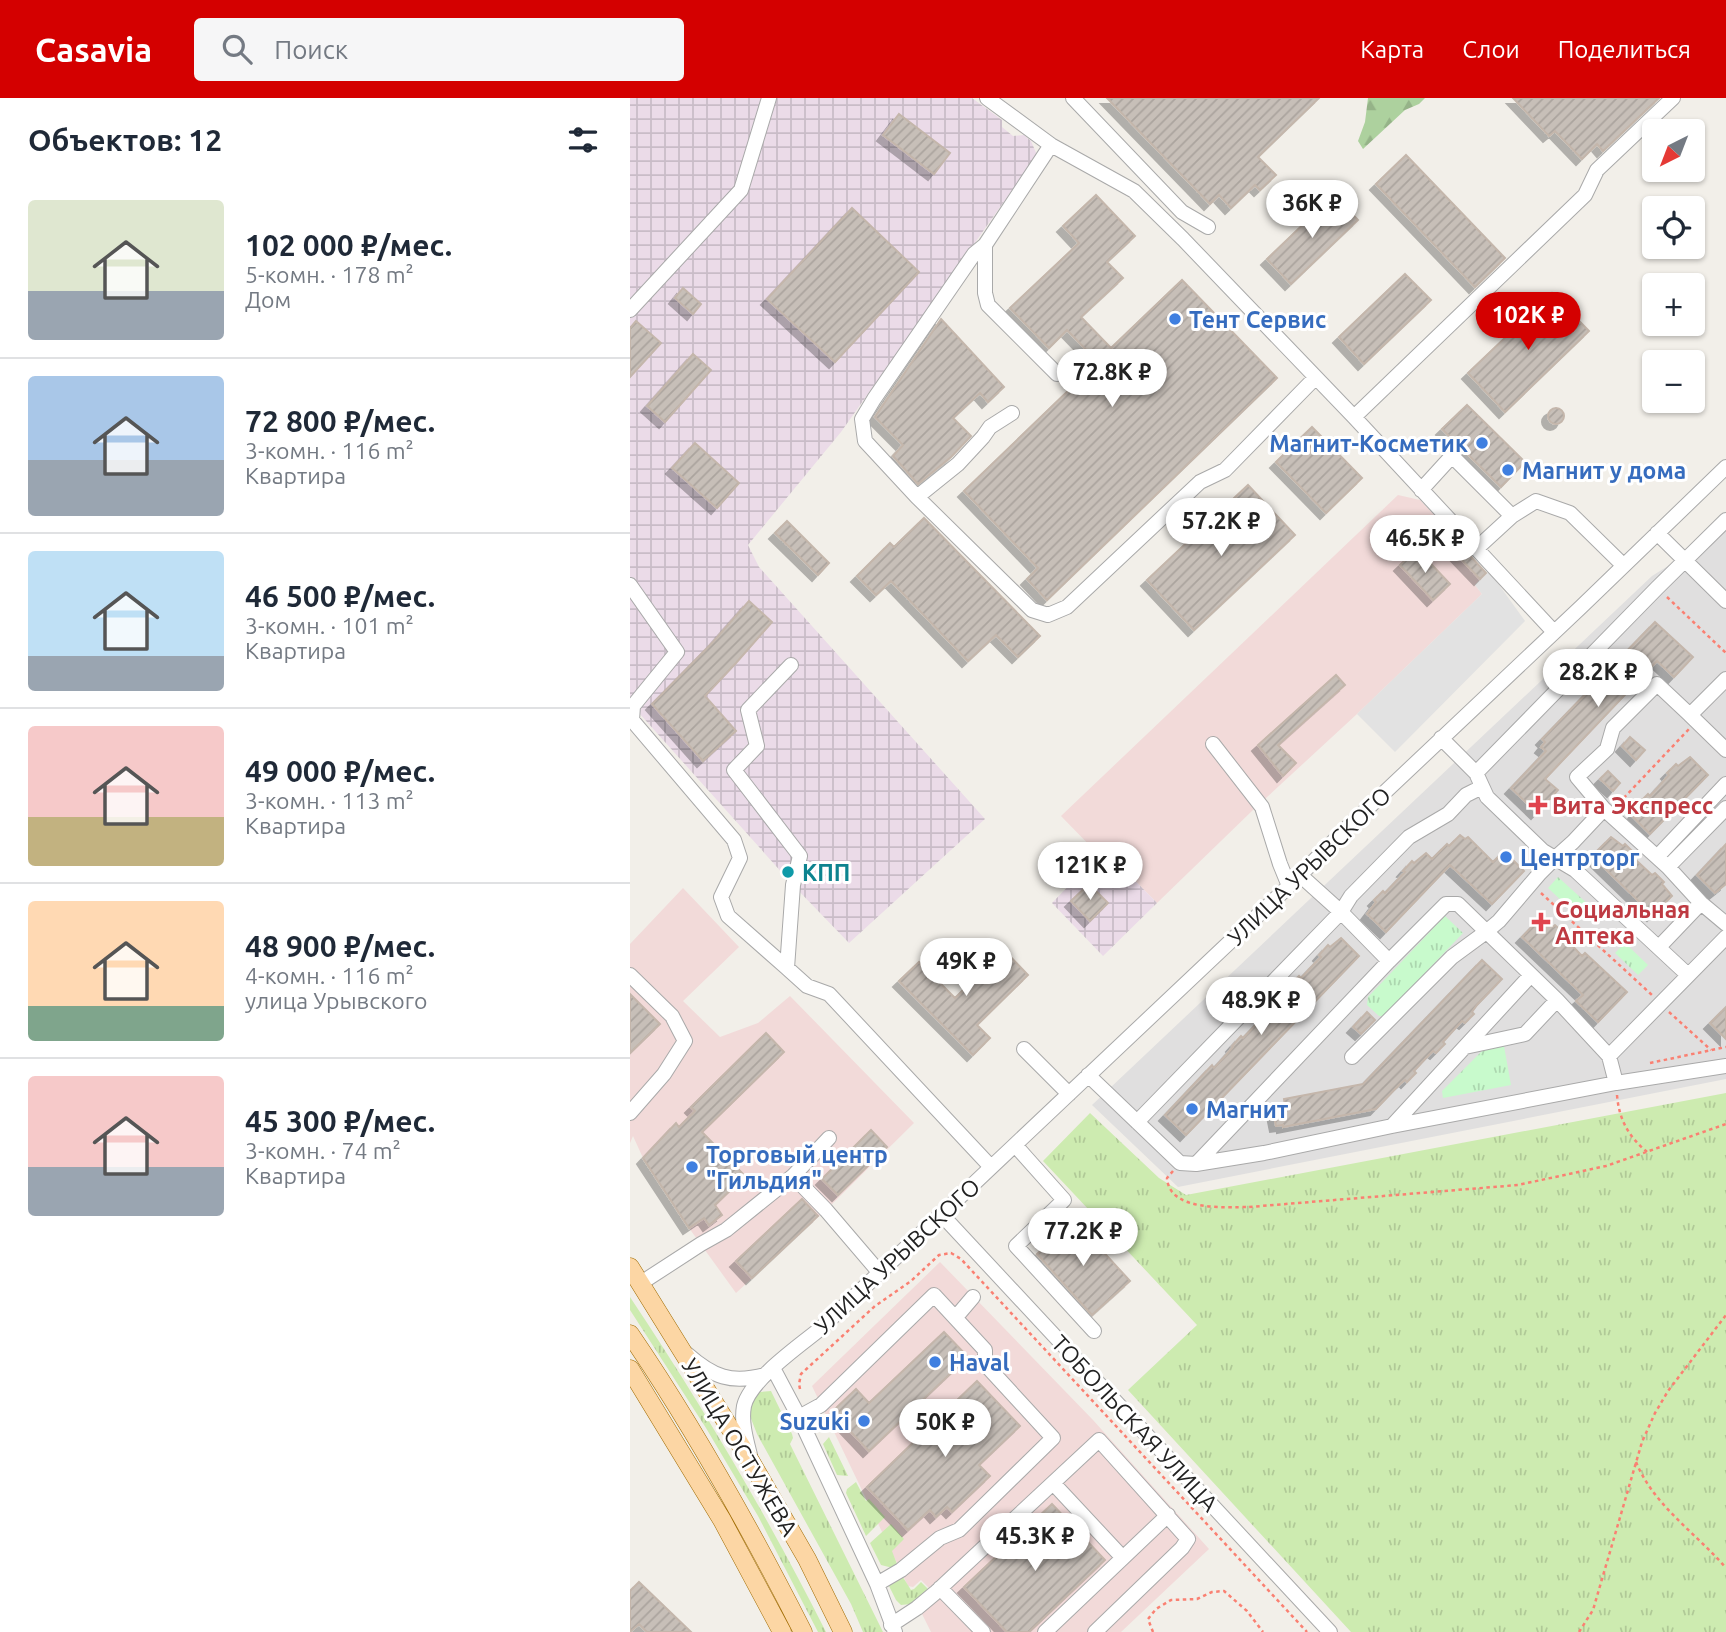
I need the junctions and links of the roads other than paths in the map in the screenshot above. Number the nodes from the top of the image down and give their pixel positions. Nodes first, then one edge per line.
1 (769, 98) edge
2 (987, 98) edge
3 (1073, 98) edge
4 (1673, 98) edge
5 (1051, 145) junction
6 (1208, 227) dead end
7 (985, 245) junction
8 (630, 310) edge
9 (1057, 374) dead end
10 (1315, 378) junction
11 (1012, 413) dead end
12 (1354, 417) junction
13 (1726, 467) edge
14 (1421, 490) junction
15 (917, 497) junction
16 (1512, 516) junction
17 (1726, 520) edge
18 (1657, 533) junction
19 (1476, 549) junction
20 (1685, 560) junction
21 (1623, 565) junction
22 (630, 585) edge
23 (1726, 601) edge
24 (1554, 632) junction
25 (792, 666) dead end
26 (1726, 679) edge
27 (1693, 718) junction
28 (1441, 738) junction
29 (1213, 744) dead end
30 (1726, 750) edge
31 (1479, 780) junction
32 (1726, 784) edge
33 (1726, 808) edge
34 (1607, 811) junction
35 (1554, 859) junction
36 (1662, 862) junction
37 (1295, 881) junction
38 (1701, 903) junction
39 (1341, 912) junction
40 (1726, 925) edge
41 (1486, 932) junction
42 (1726, 937) edge
43 (1659, 947) junction
44 (1389, 961) junction
45 (787, 968) junction
46 (630, 975) edge
47 (1531, 975) junction
48 (1688, 975) junction
49 (1557, 1000) junction
50 (1465, 1047) junction
51 (1024, 1049) dead end
52 (1609, 1056) junction
53 (1353, 1058) dead end
54 (1726, 1066) edge
55 (1088, 1075) junction
56 (1616, 1083) junction
57 (1069, 1094) junction
58 (630, 1113) edge
59 (1137, 1122) junction
60 (1392, 1126) junction
61 (829, 1138) dead end
62 (1015, 1145) junction
63 (1196, 1164) junction
64 (991, 1167) junction
65 (793, 1176) junction
66 (941, 1214) junction
67 (630, 1267) edge
68 (879, 1272) junction
69 (641, 1283) junction
70 (973, 1297) dead end
71 (956, 1317) junction
72 (1094, 1331) dead end
73 (630, 1334) edge
74 (680, 1347) junction
75 (631, 1371) edge
76 (769, 1372) junction
77 (803, 1415) junction
78 (751, 1462) junction
79 (1053, 1483) junction
80 (1168, 1515) junction
81 (1123, 1558) junction
82 (877, 1584) junction
83 (940, 1588) junction
84 (893, 1629) edge
85 (782, 1632) edge
86 (803, 1632) edge
87 (843, 1632) edge
88 (983, 1632) edge
89 (1045, 1632) edge
90 (1095, 1632) edge
91 (1330, 1632) edge

1 - 8 street
2 - 5 street
3 - 6 street
4 - 12 street
5 - 7 street
5 - 10 street
7 - 9 street
7 - 15 street
10 - 12 street
10 - 15 street
11 - 15 street
12 - 14 street
13 - 18 street, УЛИЦА УРЫВСКОГО
14 - 16 street
14 - 19 street
16 - 19 street
16 - 21 street
17 - 20 street
18 - 20 street
18 - 21 street, УЛИЦА УРЫВСКОГО
19 - 24 street
20 - 23 street
20 - 31 street
21 - 24 street, УЛИЦА УРЫВСКОГО
22 - 45 street
24 - 28 street, УЛИЦА УРЫВСКОГО
25 - 45 street
26 - 27 street
27 - 30 street
27 - 34 street
28 - 31 street
28 - 37 street, УЛИЦА УРЫВСКОГО
29 - 37 street
31 - 35 street
31 - 39 street
32 - 36 street
33 - 36 street
34 - 35 street
34 - 36 street
35 - 41 street
35 - 43 street
36 - 38 street
37 - 39 street
37 - 55 street, УЛИЦА УРЫВСКОГО
38 - 40 street
38 - 43 street
39 - 44 street
39 - 59 street
41 - 44 street
41 - 47 street
41 - 53 street
42 - 48 street
43 - 48 street
44 - 63 street
45 - 64 street
46 - 58 street
47 - 49 street
47 - 50 street
48 - 52 street
49 - 50 street
49 - 52 street
50 - 60 street
51 - 57 street
52 - 56 street
54 - 56 street
55 - 57 street, УЛИЦА УРЫВСКОГО
55 - 59 street
56 - 60 street
57 - 62 street, УЛИЦА УРЫВСКОГО
59 - 63 street
60 - 63 street
61 - 65 street
62 - 64 street, УЛИЦА УРЫВСКОГО
62 - 72 street
64 - 66 street, УЛИЦА УРЫВСКОГО
65 - 68 street
65 - 69 street
66 - 68 street, УЛИЦА УРЫВСКОГО
66 - 91 street, ТОБОЛЬСКАЯ УЛИЦА
67 - 69 main road, УЛИЦА ОСТУЖЕВА
68 - 76 street, УЛИЦА УРЫВСКОГО
69 - 74 main road, УЛИЦА ОСТУЖЕВА
70 - 71 street
71 - 77 street
71 - 82 street
73 - 86 main road, УЛИЦА ОСТУЖЕВА
74 - 76 street
74 - 78 main road, УЛИЦА ОСТУЖЕВА
75 - 85 main road
76 - 77 street
76 - 78 street, УЛИЦА УРЫВСКОГО
77 - 82 street
78 - 87 main road, УЛИЦА ОСТУЖЕВА
79 - 80 street
79 - 81 street
79 - 83 street
80 - 81 street
80 - 90 street
81 - 89 street
82 - 84 street
83 - 84 street
83 - 88 street

